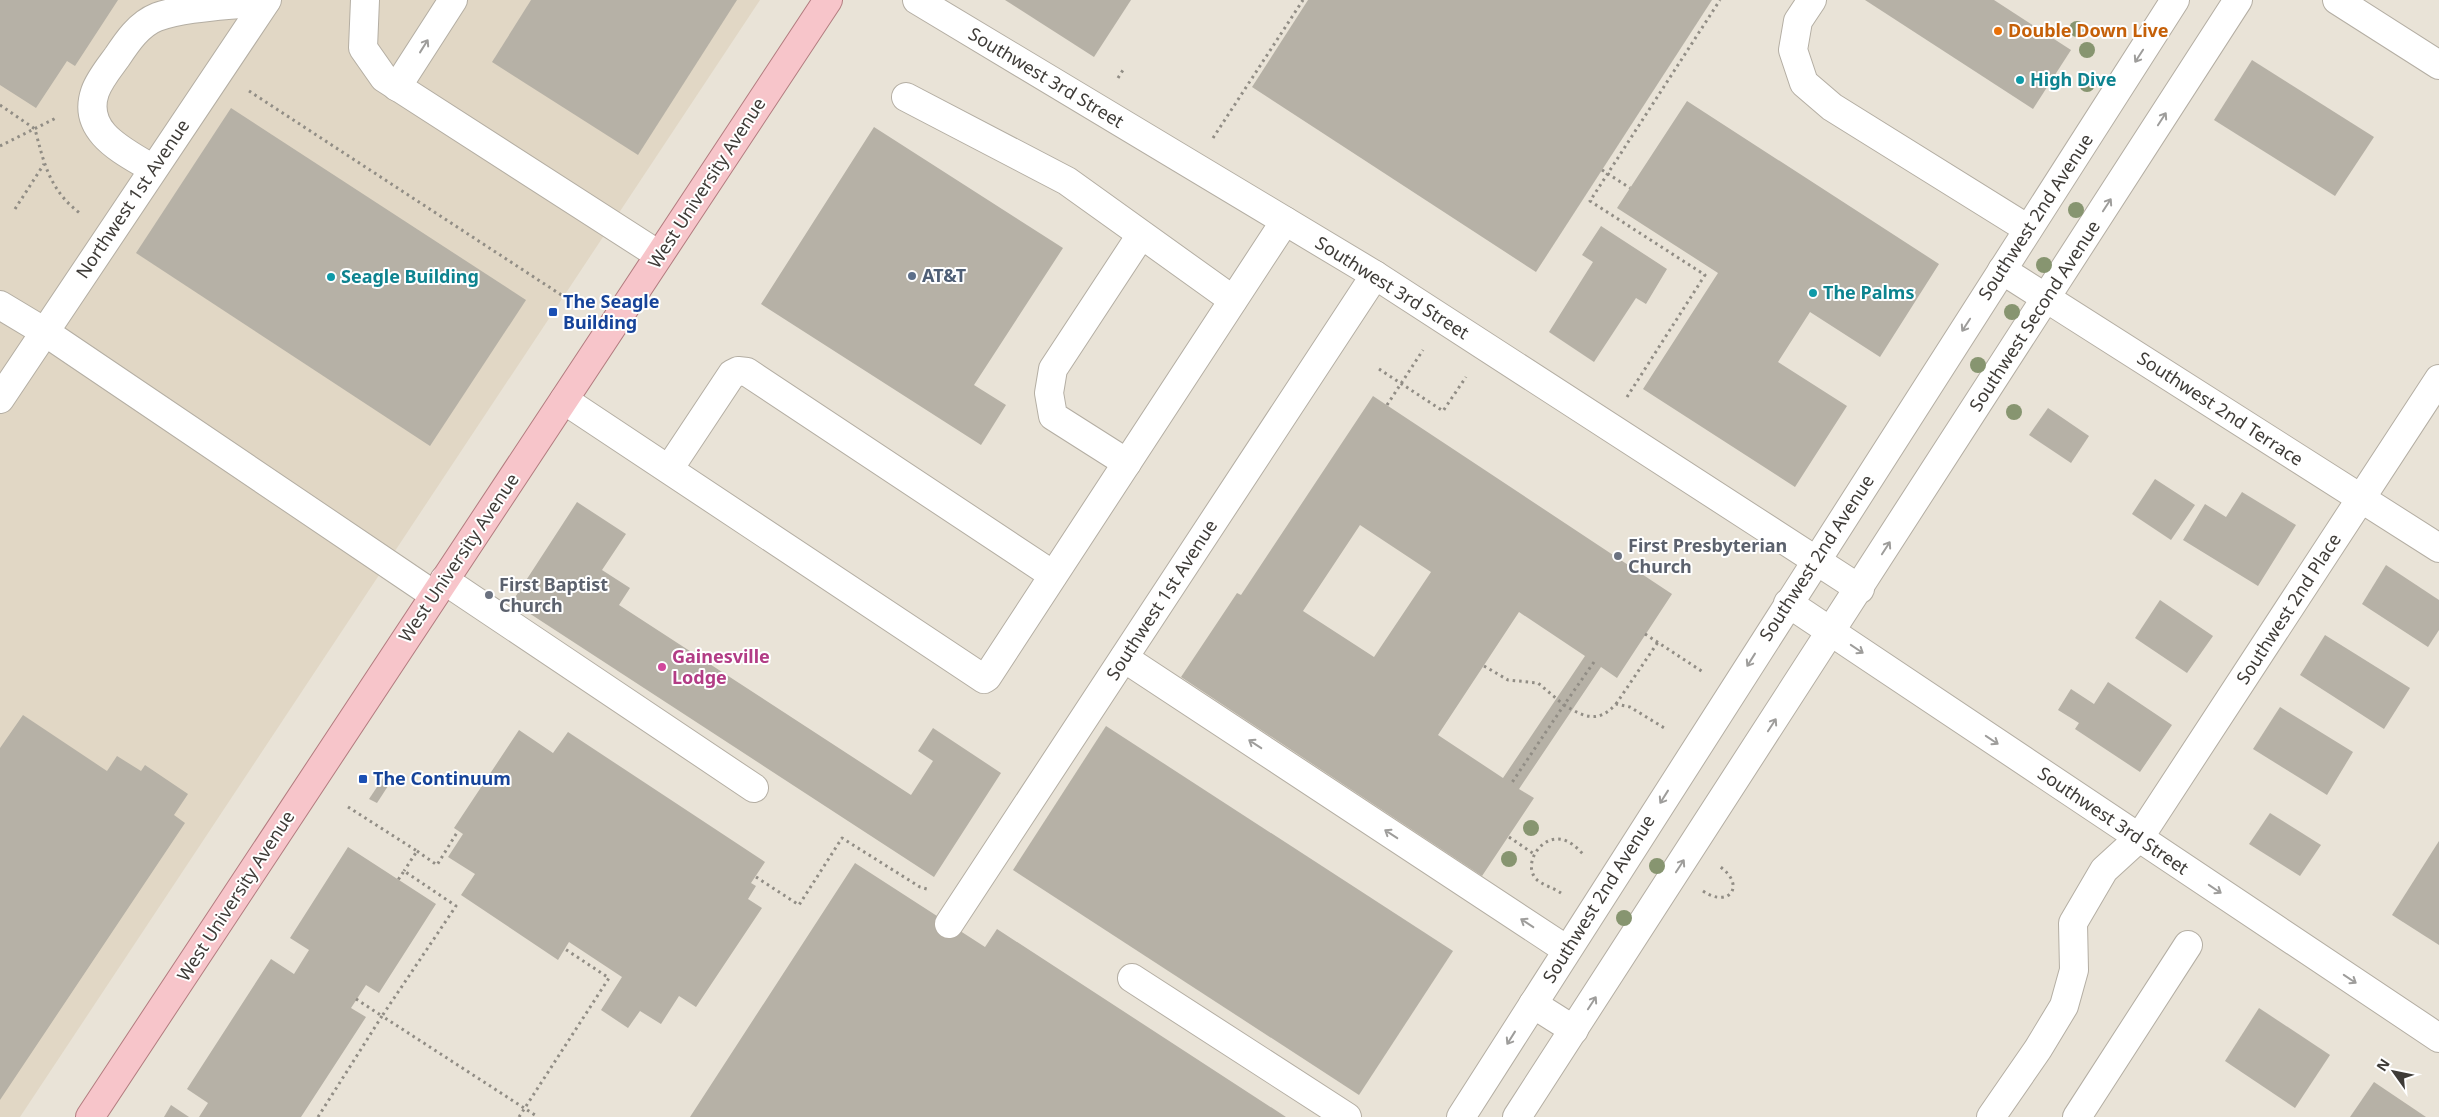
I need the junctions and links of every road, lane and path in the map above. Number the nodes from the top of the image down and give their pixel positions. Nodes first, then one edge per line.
1 (365, 0) edge
2 (453, 0) edge
3 (828, 0) edge
4 (917, 0) edge
5 (1303, 0) edge
6 (1720, 0) edge
7 (1812, 0) edge
8 (2175, 0) edge
9 (2238, 0) edge
10 (2337, 0) edge
11 (267, 1) edge
12 (2439, 66) edge
13 (1123, 70) dead end
14 (1118, 78) dead end
15 (398, 87) junction
16 (248, 90) dead end
17 (906, 97) dead end
18 (0, 105) edge
19 (1213, 139) dead end
20 (44, 164) junction
21 (154, 169) junction
22 (1602, 170) dead end
23 (1630, 188) dead end
24 (15, 208) dead end
25 (86, 218) dead end
26 (1286, 222) junction
27 (2028, 229) junction
28 (1141, 235) junction
29 (660, 255) junction
30 (2002, 270) junction
31 (1375, 275) junction
32 (2046, 299) junction
33 (569, 300) dead end
34 (1234, 300) junction
35 (0, 305) edge
36 (45, 332) junction
37 (1423, 350) dead end
38 (1380, 369) dead end
39 (1466, 377) dead end
40 (2439, 379) edge
41 (1401, 384) junction
42 (0, 399) edge
43 (564, 400) junction
44 (1624, 402) dead end
45 (1387, 405) dead end
46 (1127, 463) junction
47 (669, 469) junction
48 (2360, 499) junction
49 (2439, 548) edge
50 (1816, 560) junction
51 (1053, 575) junction
52 (439, 588) junction
53 (1860, 589) junction
54 (1788, 603) junction
55 (1832, 632) junction
56 (1645, 634) dead end
57 (1658, 642) junction
58 (1124, 658) junction
59 (1594, 662) dead end
60 (1484, 666) dead end
61 (1704, 672) dead end
62 (1616, 704) junction
63 (1564, 705) junction
64 (1666, 729) dead end
65 (1511, 784) dead end
66 (754, 788) dead end
67 (348, 807) dead end
68 (458, 831) dead end
69 (1509, 837) dead end
70 (2139, 838) junction
71 (417, 852) junction
72 (1534, 854) junction
73 (1584, 855) dead end
74 (1714, 863) dead end
75 (404, 872) junction
76 (756, 876) dead end
77 (398, 880) dead end
78 (936, 888) dead end
79 (1698, 888) dead end
80 (1561, 893) dead end
81 (949, 924) dead end
82 (2188, 945) dead end
83 (565, 949) dead end
84 (1567, 950) junction
85 (1132, 978) dead end
86 (356, 999) dead end
87 (1533, 1004) junction
88 (382, 1016) junction
89 (1574, 1030) junction
90 (2439, 1038) edge
91 (525, 1109) junction
92 (90, 1117) edge
93 (318, 1117) edge
94 (519, 1117) edge
95 (538, 1117) edge
96 (1347, 1117) edge
97 (1461, 1117) edge
98 (1518, 1117) edge
99 (1991, 1117) edge
100 (2077, 1117) edge

1 - 15 street
15 -> 2 street
3 - 29 main road, West University Avenue
4 - 26 street, Southwest 3rd Street
5 - 19 path
6 - 44 path
7 - 27 street
8 -> 27 street, Southwest 2nd Avenue
32 -> 9 street, Southwest Second Avenue
10 - 12 street
11 - 21 street, Northwest 1st Avenue
11 - 21 street
13 - 14 path
15 - 29 street
16 - 33 path
17 - 28 street
18 - 20 path
20 - 24 path
20 - 25 path
21 - 36 street, Northwest 1st Avenue
22 - 23 path, bridge
26 - 31 street, Southwest 3rd Street
26 - 34 street
27 - 30 street, Southwest 2nd Avenue
28 - 34 street
28 - 46 street
29 - 43 main road, West University Avenue
30 - 32 street, Southwest 2nd Terrace
30 -> 50 street, Southwest 2nd Avenue
31 - 50 street, Southwest 3rd Street
31 - 58 street, Southwest 1st Avenue
32 - 48 street, Southwest 2nd Terrace
53 -> 32 street, Southwest Second Avenue
34 - 46 street
35 - 36 street
36 - 42 street, Northwest 1st Avenue
36 - 52 street
37 - 41 path
38 - 41 path
39 - 41 path
40 - 48 street, Southwest 2nd Place
41 - 45 path
43 - 47 street
43 - 52 main road, West University Avenue
46 - 51 street
47 - 51 street
47 - 51 street
48 - 49 street, Southwest 2nd Terrace
48 - 70 street, Southwest 2nd Place
50 - 53 street, Southwest 3rd Street
50 - 54 street, Southwest 2nd Avenue
52 - 66 street
52 - 92 main road, West University Avenue
53 - 55 street, Southwest Second Avenue
54 - 55 street, Southwest 3rd Street
54 -> 84 street, Southwest 2nd Avenue
55 -> 70 street, Southwest 3rd Street
89 -> 55 street
56 - 57 path
57 - 61 path
57 - 62 path
58 - 81 street, Southwest 1st Avenue
84 -> 58 street
59 - 63 path
60 - 63 path
62 - 63 path
62 - 64 path
63 - 65 path
67 - 71 path
68 - 71 path
69 - 72 path
70 -> 90 street, Southwest 3rd Street
70 - 99 street, Southwest 2nd Place
71 - 75 path
72 - 73 path
72 - 80 path
74 - 79 path
75 - 77 path
75 - 88 path
76 - 78 path
82 - 100 street
83 - 91 path
84 - 87 street, Southwest 2nd Avenue
85 - 96 street
86 - 88 path
87 - 89 street
87 -> 97 street, Southwest 2nd Avenue
88 - 91 path
88 - 93 path
89 - 98 street
91 - 94 path
91 - 95 path

